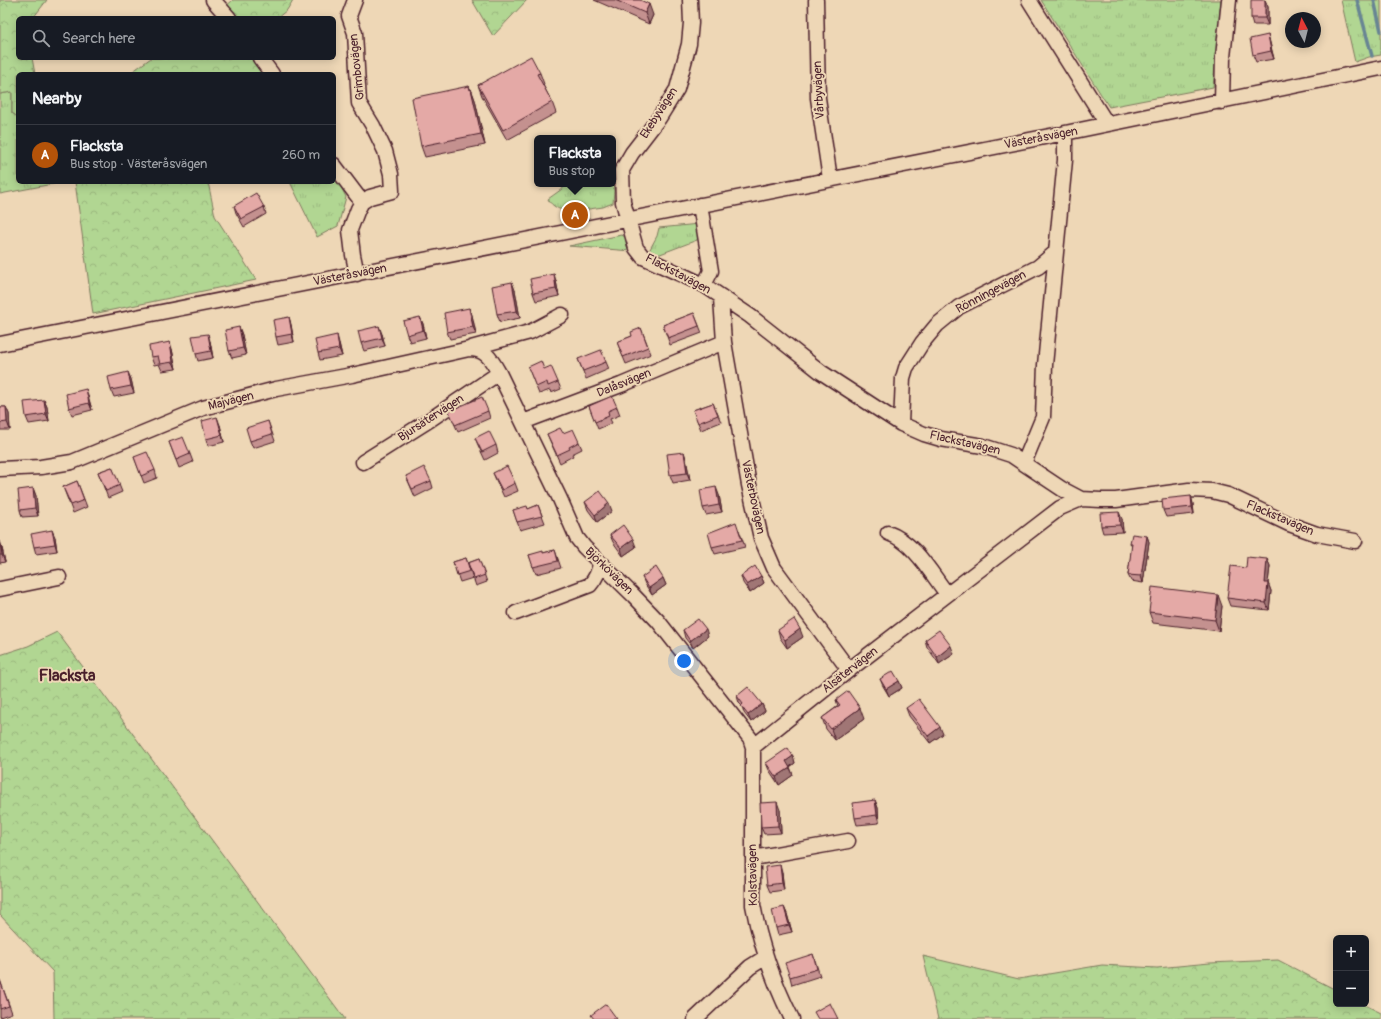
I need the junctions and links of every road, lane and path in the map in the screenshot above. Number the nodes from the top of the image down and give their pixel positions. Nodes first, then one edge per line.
1 (213, 0) edge
2 (355, 0) edge
3 (690, 0) edge
4 (816, 0) edge
5 (1029, 0) edge
6 (1229, 0) edge
7 (227, 16) edge
8 (262, 60) edge
9 (1381, 68) edge
10 (270, 72) edge
11 (1222, 102) junction
12 (1107, 124) junction
13 (1065, 133) junction
14 (336, 168) edge
15 (830, 179) junction
16 (362, 202) junction
17 (700, 205) junction
18 (629, 220) junction
19 (1056, 252) junction
20 (357, 274) junction
21 (704, 285) junction
22 (721, 298) junction
23 (562, 315) dead end
24 (724, 342) junction
25 (0, 344) edge
26 (469, 349) junction
27 (499, 373) junction
28 (523, 422) junction
29 (901, 424) junction
30 (363, 462) dead end
31 (1024, 463) junction
32 (0, 470) edge
33 (1081, 499) junction
34 (888, 533) dead end
35 (1356, 541) dead end
36 (600, 563) junction
37 (59, 577) dead end
38 (0, 589) edge
39 (947, 594) junction
40 (516, 613) dead end
41 (849, 670) junction
42 (753, 747) junction
43 (848, 841) dead end
44 (753, 858) junction
45 (766, 957) junction
46 (695, 1019) edge
47 (792, 1019) edge

1 - 7 street
2 - 16 street, Grimbovägen
3 - 18 street, Ekebyvägen
4 - 15 street, Vårbyvägen
5 - 12 street
6 - 11 street
8 - 10 street
9 - 11 street, Västeråsvägen
11 - 12 street, Västeråsvägen
12 - 13 street, Västeråsvägen
13 - 15 street, Västeråsvägen
13 - 19 street
14 - 16 street
15 - 17 street, Västeråsvägen
16 - 20 street
17 - 18 street, Västeråsvägen
17 - 21 street
18 - 20 street, Västeråsvägen
18 - 21 street, Flackstavägen
19 - 29 street, Rönningevägen
19 - 31 street
20 - 25 street, Västeråsvägen
21 - 22 street, Flackstavägen
22 - 24 street, Västerbovägen
22 - 29 street, Flackstavägen
23 - 26 street, Majvägen
24 - 28 street, Dalåsvägen
24 - 41 street, Västerbovägen
26 - 27 street
26 - 32 street, Majvägen
27 - 28 street, Björkövägen
27 - 30 street, Bjursätervägen
28 - 36 street, Björkövägen
29 - 31 street, Flackstavägen
31 - 33 street, Flackstavägen
33 - 35 street, Flackstavägen
33 - 39 street, Alsätervägen
34 - 39 street
36 - 40 street
36 - 42 street, Björkövägen
37 - 38 street
39 - 41 street, Alsätervägen
41 - 42 street, Alsätervägen
42 - 44 street, Kolstavägen
43 - 44 street
44 - 45 street, Kolstavägen
45 - 46 street
45 - 47 street, Kolstavägen

